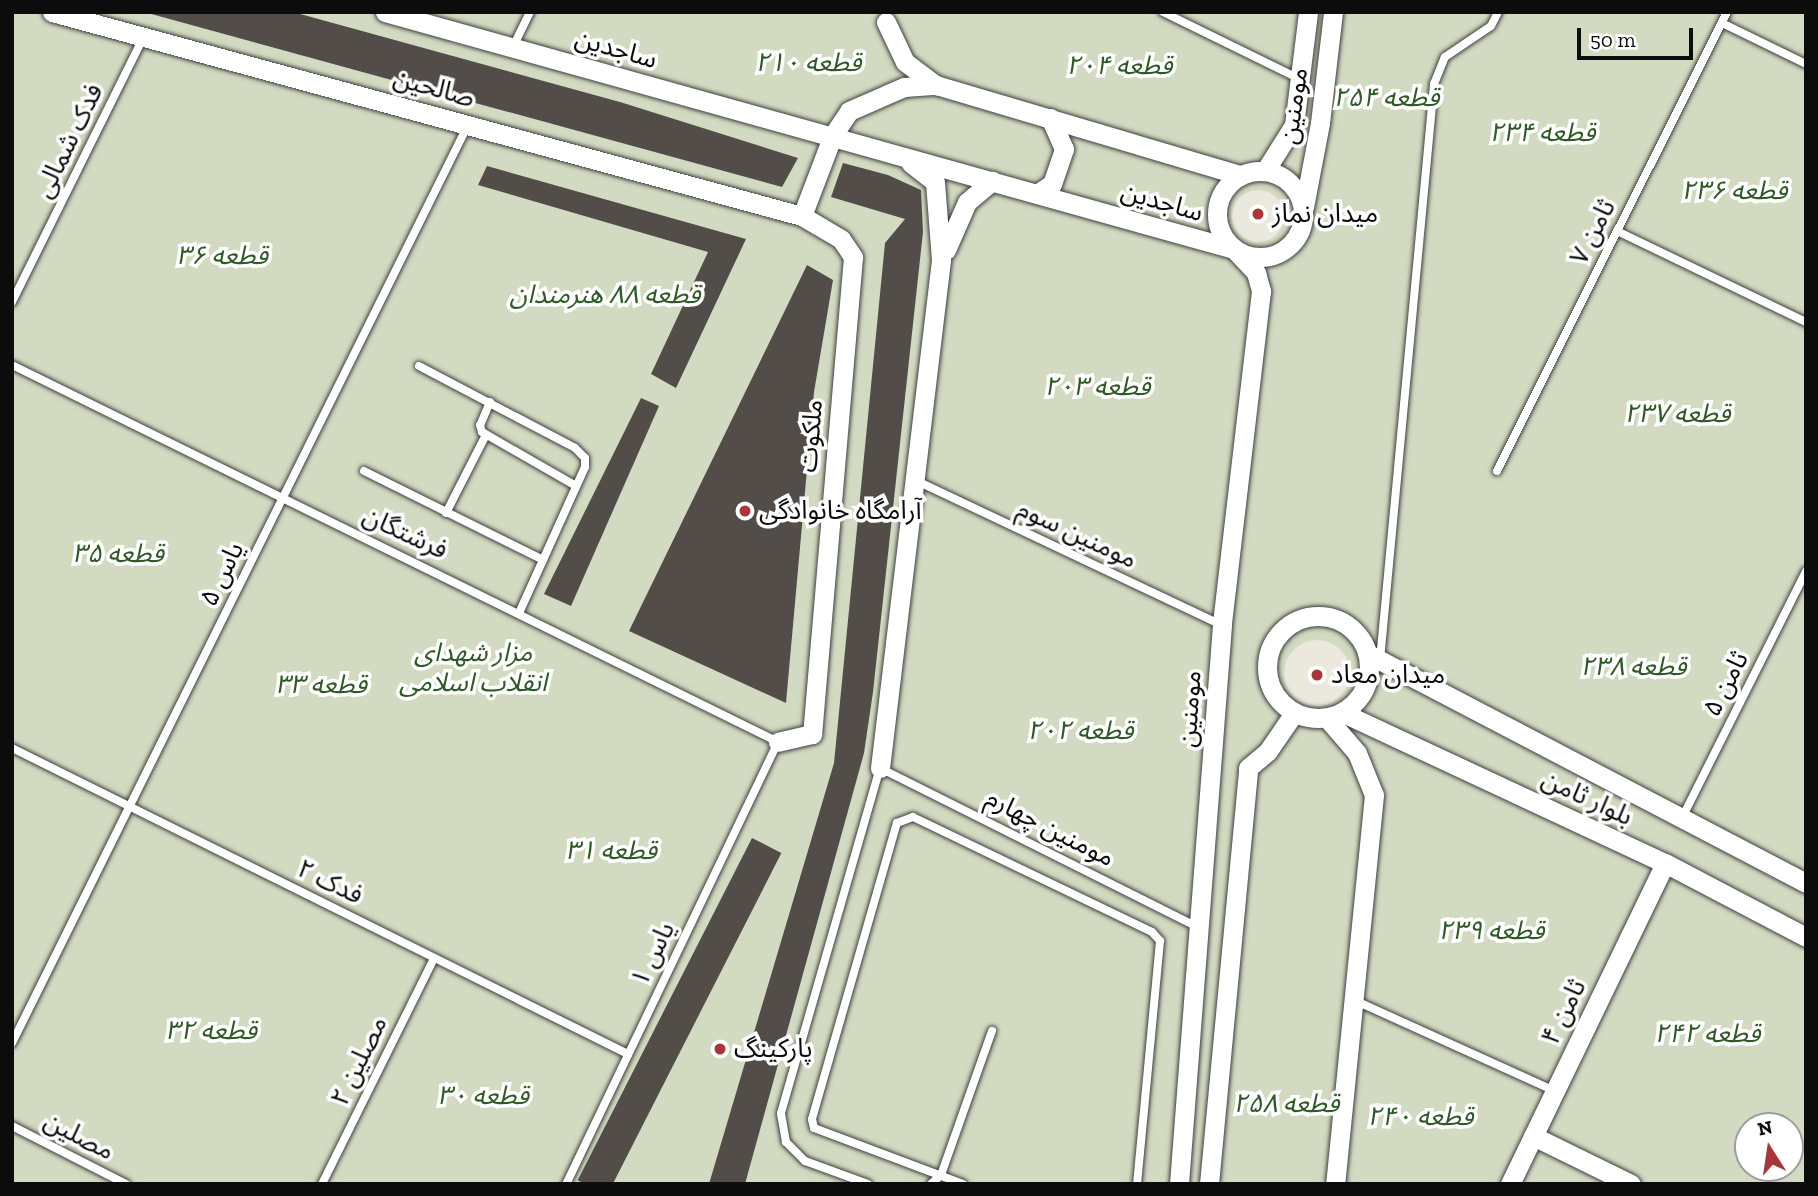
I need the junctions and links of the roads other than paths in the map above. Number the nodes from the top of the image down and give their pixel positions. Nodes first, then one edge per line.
1 (52, 12) edge
2 (385, 12) edge
3 (530, 12) edge
4 (1163, 12) edge
5 (1308, 12) edge
6 (1333, 12) edge
7 (1497, 12) edge
8 (1727, 12) edge
9 (886, 22) dead end
10 (1722, 23) junction
11 (144, 37) junction
12 (513, 48) junction
13 (1806, 64) edge
14 (1301, 80) junction
15 (936, 85) junction
16 (1050, 118) junction
17 (468, 124) junction
18 (833, 135) junction
19 (905, 158) junction
20 (1265, 171) junction
21 (1240, 175) junction
22 (992, 181) junction
23 (1037, 194) junction
24 (1304, 207) junction
25 (802, 216) junction
26 (1617, 232) junction
27 (1234, 249) junction
28 (941, 260) junction
29 (12, 302) edge
30 (1806, 322) edge
31 (12, 365) edge
32 (419, 366) dead end
33 (490, 402) junction
34 (486, 435) junction
35 (364, 471) dead end
36 (1497, 471) dead end
37 (915, 480) junction
38 (576, 486) junction
39 (283, 499) junction
40 (446, 513) junction
41 (543, 560) junction
42 (1806, 571) edge
43 (520, 611) junction
44 (1222, 625) junction
45 (1374, 657) junction
46 (1294, 713) junction
47 (1335, 715) junction
48 (778, 743) junction
49 (12, 748) edge
50 (880, 768) junction
51 (130, 806) junction
52 (1683, 816) junction
53 (1665, 863) junction
54 (1806, 883) edge
55 (1200, 928) junction
56 (1806, 937) edge
57 (434, 958) junction
58 (1354, 1000) junction
59 (992, 1031) dead end
60 (12, 1043) edge
61 (628, 1054) junction
62 (1555, 1091) junction
63 (12, 1126) edge
64 (1533, 1136) junction
65 (941, 1175) junction
66 (126, 1184) edge
67 (322, 1184) edge
68 (566, 1184) edge
69 (867, 1184) edge
70 (931, 1184) edge
71 (963, 1184) edge
72 (1138, 1184) edge
73 (1179, 1184) edge
74 (1209, 1184) edge
75 (1335, 1184) edge
76 (1510, 1184) edge
77 (1631, 1184) edge

1 - 11 street, صالحین
2 - 12 street, ساجدین
3 - 12 lane
4 - 14 lane
5 - 14 street, مومنین
6 - 24 street, مومنین
7 - 45 lane
8 - 10 lane, ثامن ۷
9 - 15 street, ساجدین
10 - 13 lane
10 - 26 lane, ثامن ۷
11 - 17 street, صالحین
11 - 29 lane, فدک شمالی
12 - 18 street, ساجدین
14 - 20 street, مومنین
15 - 16 street, ساجدین
15 - 18 street, ساجدین
16 - 21 street, ساجدین
16 - 23 street
17 - 25 street, صالحین
17 - 39 lane, یاس ۵
18 - 19 street, ساجدین
18 - 25 street
19 - 22 street, ساجدین
19 - 28 street
20 - 21 street
20 - 24 street
21 - 27 street
22 - 23 street, ساجدین
22 - 28 street
23 - 27 street, ساجدین
24 - 27 street
25 - 48 street, ملکوت
26 - 30 lane
26 - 36 lane, ثامن ۷
27 - 44 street, مومنین
28 - 37 street
31 - 39 lane, فرشتگان
32 - 33 lane
33 - 34 lane
33 - 38 lane
34 - 38 lane
34 - 40 lane
35 - 40 lane
37 - 44 lane, مومنین سوم
37 - 50 street
38 - 41 lane
39 - 43 lane, فرشتگان
39 - 51 lane, یاس ۵
40 - 41 lane
41 - 43 lane
42 - 52 lane, ثامن ۵
43 - 48 lane, فرشتگان
44 - 55 street, مومنین
45 - 46 street
45 - 47 street
45 - 52 street, بلوار ثامن
46 - 47 street
46 - 74 street
47 - 53 street, بلوار ثامن
47 - 58 street
48 - 61 lane, یاس ۱
49 - 51 lane, فدک ۲
50 - 55 lane, مومنین چهارم
50 - 69 lane
51 - 57 lane, فدک ۲
51 - 60 lane, یاس ۵
52 - 54 street, بلوار ثامن
53 - 56 street, بلوار ثامن
53 - 62 street, ثامن ۴
55 - 73 street, مومنین
57 - 61 lane, فدک ۲
57 - 67 lane, مصلین ۲
58 - 62 lane
58 - 75 street
59 - 65 lane
61 - 68 lane, یاس ۱
62 - 64 street, ثامن ۴
63 - 66 lane, مصلین
64 - 76 street, ثامن ۴
64 - 77 street
65 - 70 lane
65 - 71 lane
65 - 72 lane

